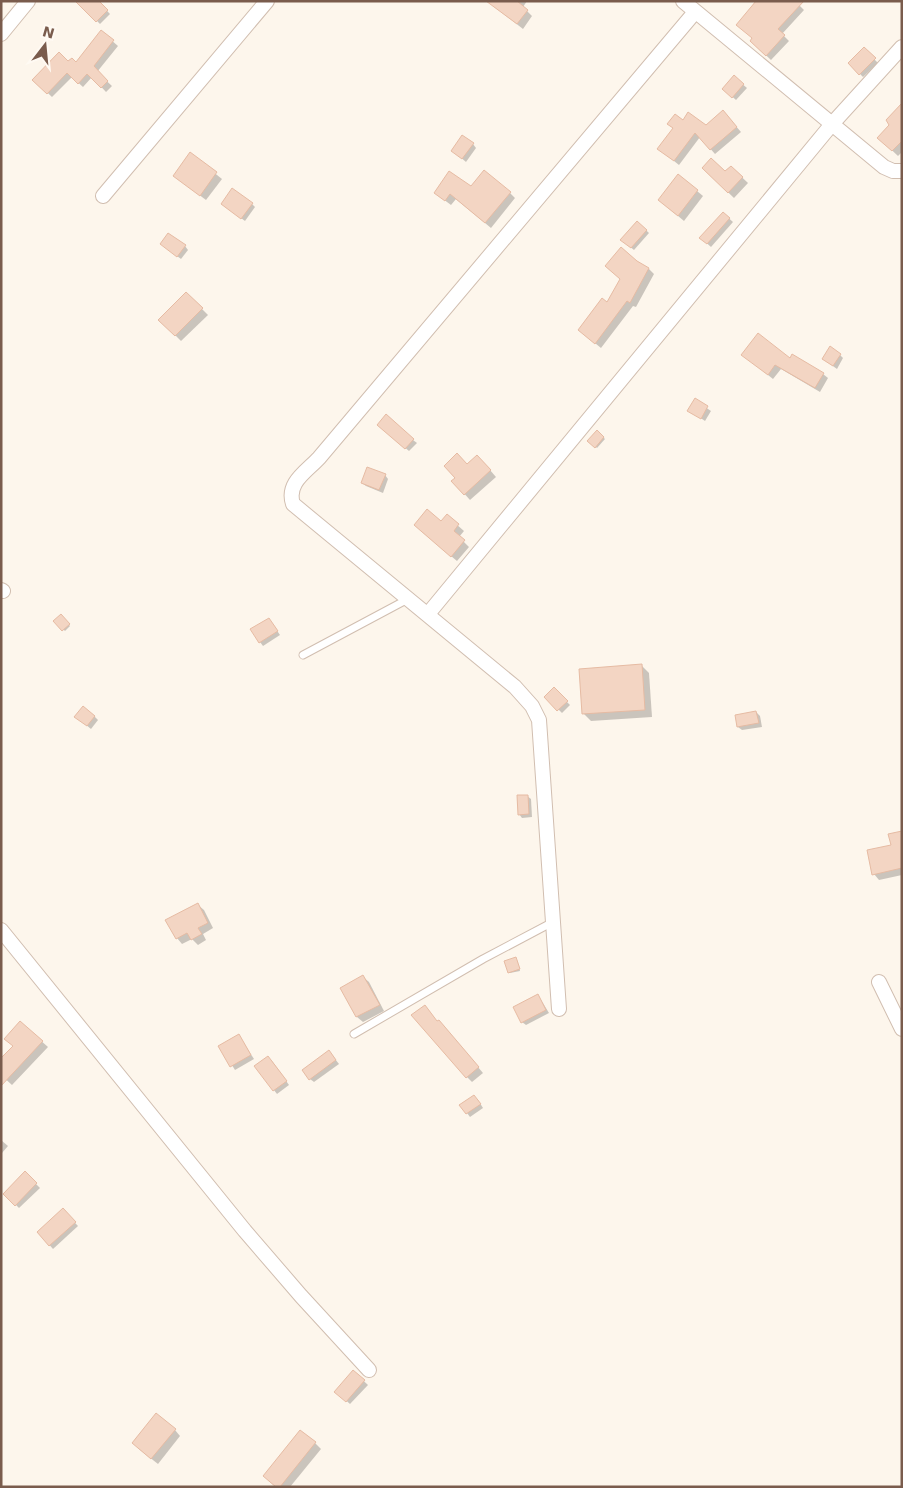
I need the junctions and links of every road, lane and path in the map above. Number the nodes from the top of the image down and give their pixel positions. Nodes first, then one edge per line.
1 (28, 1) edge
2 (266, 1) edge
3 (683, 1) edge
4 (695, 12) junction
5 (1, 34) edge
6 (902, 47) edge
7 (832, 124) junction
8 (902, 171) edge
9 (103, 196) dead end
10 (408, 599) junction
11 (428, 614) junction
12 (303, 655) dead end
13 (553, 922) junction
14 (1, 930) edge
15 (879, 982) dead end
16 (559, 1009) dead end
17 (902, 1029) edge
18 (354, 1034) dead end
19 (369, 1370) dead end

1 - 5 street
2 - 9 street
3 - 4 street
4 - 7 street
4 - 10 street
6 - 7 street
7 - 8 street
7 - 11 street
10 - 11 street
10 - 12 lane
11 - 13 street
13 - 16 street
13 - 18 lane
14 - 19 street
15 - 17 street

